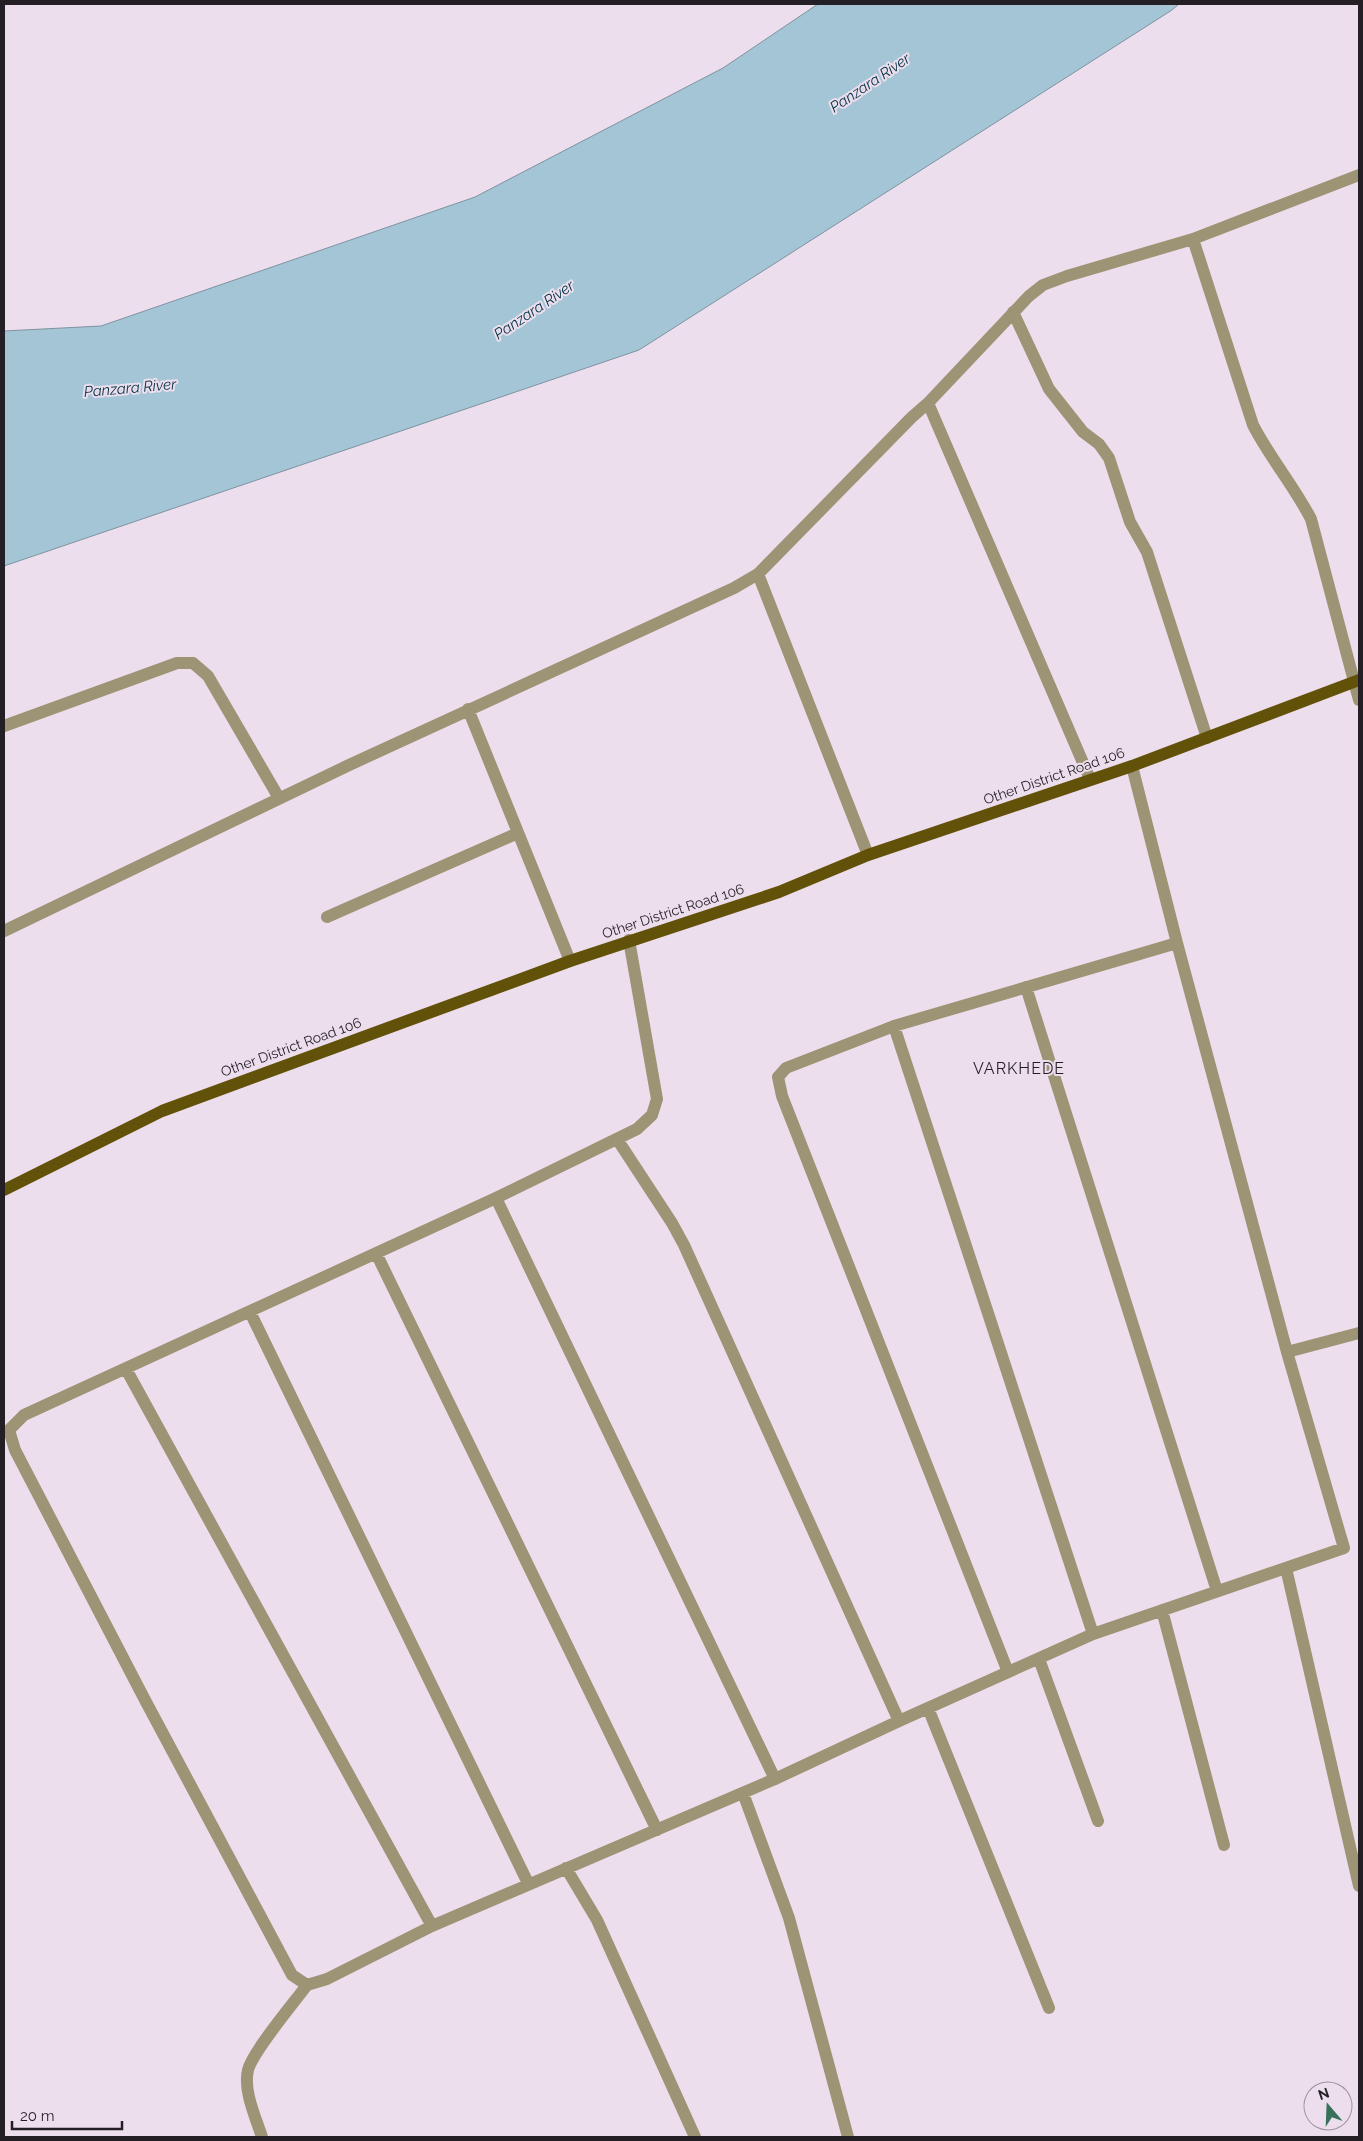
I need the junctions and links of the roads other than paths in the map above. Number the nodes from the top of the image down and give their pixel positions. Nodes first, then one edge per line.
1 (1359, 175) edge
2 (1193, 239) junction
3 (1013, 312) junction
4 (928, 403) junction
5 (758, 574) junction
6 (1357, 681) edge
7 (1359, 700) edge
8 (468, 709) junction
9 (4, 726) edge
10 (1207, 738) junction
11 (1132, 766) junction
12 (1090, 779) junction
13 (279, 798) junction
14 (518, 833) junction
15 (868, 855) junction
16 (327, 918) dead end
17 (4, 931) edge
18 (629, 940) junction
19 (1177, 943) junction
20 (570, 961) junction
21 (1026, 987) junction
22 (894, 1026) junction
23 (617, 1139) junction
24 (4, 1190) edge
25 (496, 1198) junction
26 (376, 1253) junction
27 (250, 1312) junction
28 (1359, 1333) edge
29 (1287, 1352) junction
30 (126, 1369) junction
31 (1286, 1568) junction
32 (1217, 1591) junction
33 (1162, 1610) junction
34 (1093, 1634) junction
35 (1039, 1658) junction
36 (1008, 1672) junction
37 (928, 1708) junction
38 (899, 1721) junction
39 (776, 1779) junction
40 (743, 1793) junction
41 (1098, 1821) dead end
42 (656, 1830) junction
43 (1224, 1845) dead end
44 (566, 1868) junction
45 (528, 1883) junction
46 (1359, 1886) edge
47 (432, 1926) junction
48 (307, 1985) junction
49 (1049, 2008) dead end
50 (262, 2137) edge
51 (694, 2137) edge
52 (848, 2137) edge

1 - 2 street
2 - 3 street
2 - 6 street
3 - 4 street
3 - 10 street
4 - 5 street
4 - 12 street
5 - 8 street
5 - 15 street
6 - 7 street
6 - 10 main road, Other District Road 106
8 - 13 street
8 - 14 street
9 - 13 street
10 - 11 main road, Other District Road 106
11 - 12 main road, Other District Road 106
11 - 19 street
12 - 15 main road, Other District Road 106
13 - 17 street
14 - 16 street
14 - 20 street
15 - 18 main road, Other District Road 106
18 - 20 main road, Other District Road 106
18 - 23 street
19 - 21 street
19 - 29 street
20 - 24 main road, Other District Road 106
21 - 22 street
21 - 32 street
22 - 34 street
22 - 36 street
23 - 25 street
23 - 38 street
25 - 26 street
25 - 39 street
26 - 27 street
26 - 42 street
27 - 30 street
27 - 45 street
28 - 29 street
29 - 31 street
30 - 47 street
30 - 48 street
31 - 32 street
31 - 46 street
32 - 33 street
33 - 34 street
33 - 43 street
34 - 35 street
35 - 36 street
35 - 41 street
36 - 37 street
37 - 38 street
37 - 49 street
38 - 39 street
39 - 40 street
40 - 42 street
40 - 52 street
42 - 44 street
44 - 45 street
44 - 51 street
45 - 47 street
47 - 48 street
48 - 50 street

